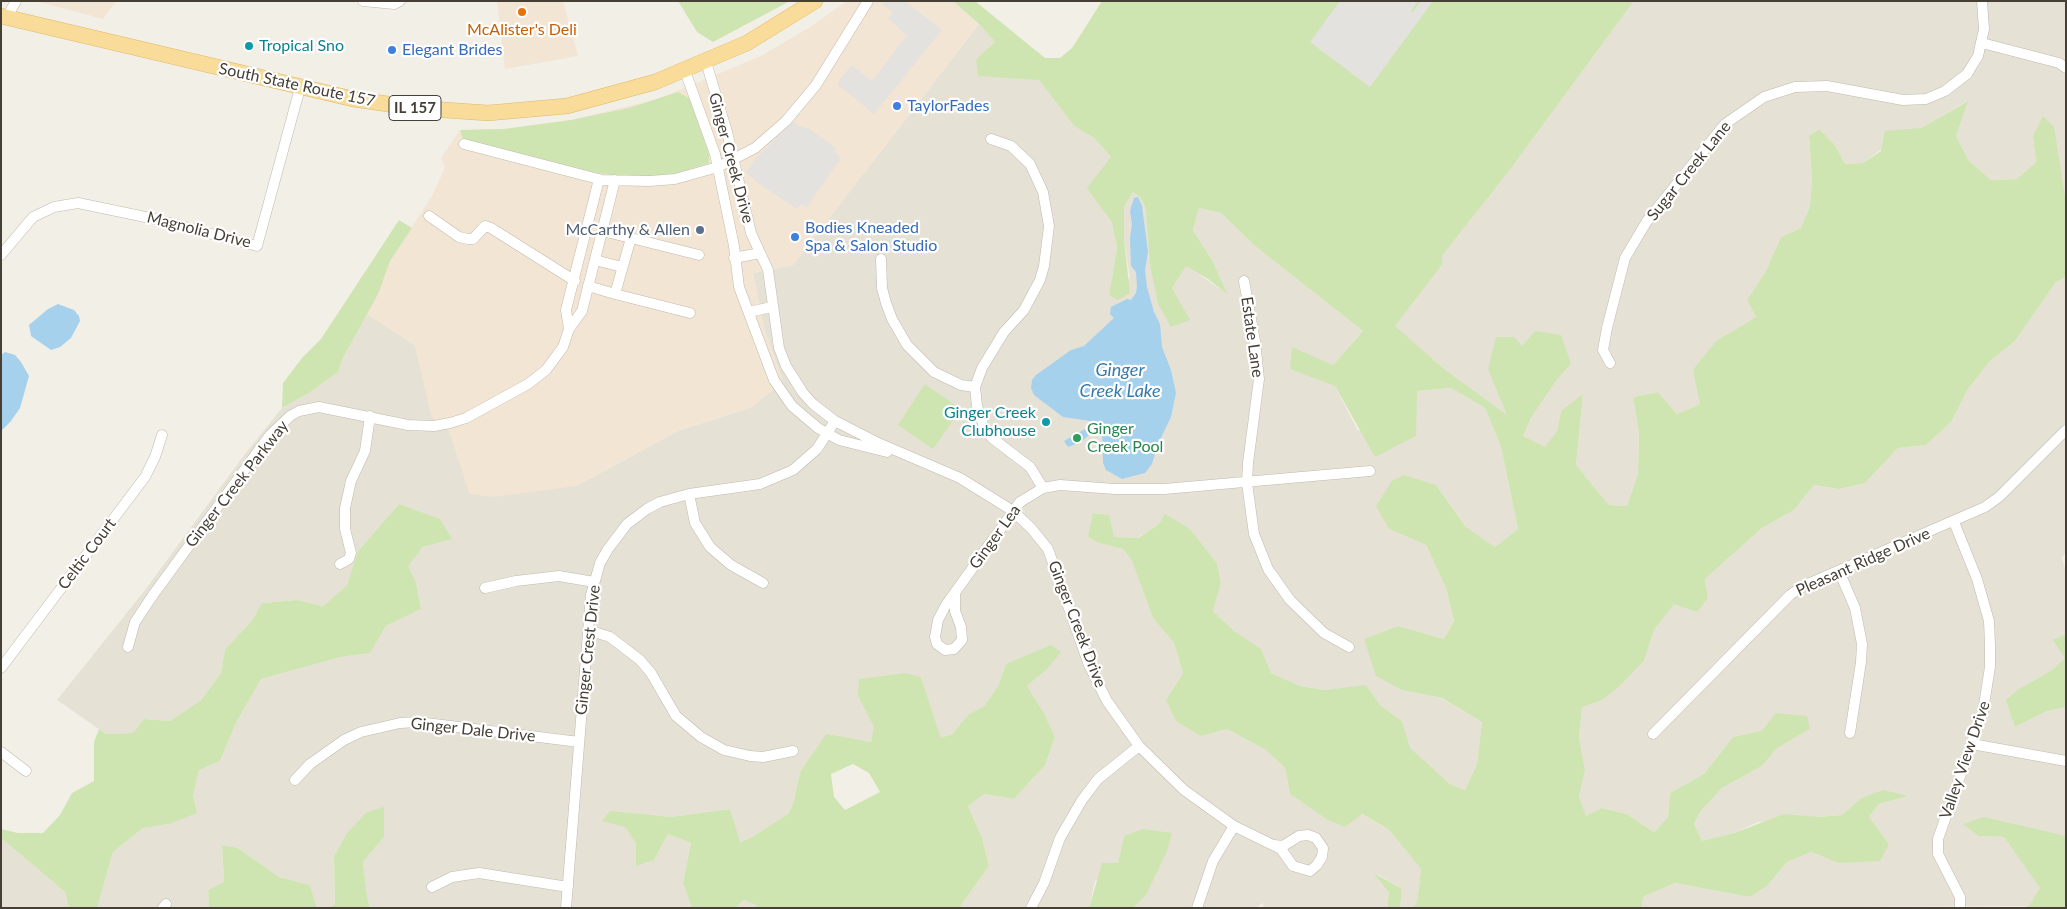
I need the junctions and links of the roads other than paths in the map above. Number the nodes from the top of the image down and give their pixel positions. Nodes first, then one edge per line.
1 (16, 1) edge
2 (363, 1) edge
3 (400, 1) edge
4 (815, 1) edge
5 (868, 1) edge
6 (1982, 1) edge
7 (4, 16) edge
8 (1982, 43) junction
9 (706, 62) junction
10 (2066, 68) edge
11 (685, 71) junction
12 (300, 88) junction
13 (991, 139) dead end
14 (464, 144) dead end
15 (734, 160) junction
16 (718, 167) junction
17 (599, 179) junction
18 (615, 180) junction
19 (429, 216) dead end
20 (602, 231) junction
21 (631, 238) junction
22 (760, 253) junction
23 (1, 255) edge
24 (699, 255) dead end
25 (734, 258) junction
26 (881, 259) dead end
27 (595, 260) junction
28 (578, 268) junction
29 (622, 268) junction
30 (593, 271) junction
31 (574, 281) junction
32 (1244, 281) dead end
33 (588, 286) junction
34 (615, 294) junction
35 (772, 307) junction
36 (749, 312) junction
37 (690, 313) dead end
38 (569, 329) junction
39 (1610, 363) dead end
40 (975, 387) junction
41 (370, 416) junction
42 (836, 421) junction
43 (2066, 430) edge
44 (162, 434) dead end
45 (827, 434) junction
46 (913, 457) junction
47 (1370, 472) dead end
48 (1247, 483) junction
49 (1043, 488) junction
50 (689, 494) junction
51 (1013, 511) junction
52 (1954, 522) junction
53 (340, 564) dead end
54 (1839, 571) junction
55 (594, 582) junction
56 (763, 582) dead end
57 (485, 588) dead end
58 (955, 595) junction
59 (588, 630) junction
60 (128, 647) dead end
61 (1349, 647) dead end
62 (1, 668) edge
63 (1850, 733) dead end
64 (1653, 734) dead end
65 (580, 742) junction
66 (1972, 744) junction
67 (1139, 746) junction
68 (793, 751) dead end
69 (1, 752) edge
70 (2066, 761) edge
71 (26, 770) dead end
72 (295, 780) dead end
73 (1234, 826) junction
74 (1274, 845) junction
75 (432, 887) dead end
76 (568, 887) junction
77 (566, 908) edge
78 (1031, 908) edge
79 (1197, 908) edge
80 (1960, 908) edge

1 - 7 street
2 - 3 street
4 - 9 main road, South State Route 157 / IL 157
5 - 15 street
6 - 8 street, Sugar Creek Lane
7 - 12 main road, South State Route 157 / IL 157
8 - 10 street
8 - 39 street, Sugar Creek Lane
9 - 11 main road, South State Route 157 / IL 157
9 - 15 street, Ginger Creek Drive
11 - 12 main road, South State Route 157 / IL 157
11 - 16 street, Ginger Creek Drive
12 - 23 street, Magnolia Drive
13 - 40 street
14 - 17 street
15 - 16 street
15 - 22 street, Ginger Creek Drive
16 - 18 street
16 - 25 street, Ginger Creek Drive
17 - 18 street
17 - 28 street, Ginger Creek Parkway
18 - 20 street, Ginger Creek Parkway
19 - 31 street
20 - 21 street
20 - 27 street, Ginger Creek Parkway
21 - 24 street
21 - 29 street
22 - 25 street
22 - 35 street, Ginger Creek Drive
25 - 36 street, Ginger Creek Drive
26 - 40 street
27 - 29 street
27 - 30 street, Ginger Creek Parkway
28 - 30 street
28 - 31 street, Ginger Creek Parkway
29 - 34 street
30 - 33 street, Ginger Creek Parkway
31 - 38 street, Ginger Creek Parkway
32 - 48 street, Estate Lane
33 - 34 street
33 - 38 street, Ginger Creek Parkway
34 - 37 street
35 - 36 street
35 - 42 street, Ginger Creek Drive
36 - 45 street, Ginger Creek Drive
38 - 41 street, Ginger Creek Parkway
40 - 49 street
41 - 53 street
41 - 60 street, Ginger Creek Parkway
42 - 45 street, Ginger Crest Drive
42 - 46 street, Ginger Creek Drive
43 - 52 street, Pleasant Ridge Drive
44 - 62 street, Celtic Court
45 - 46 street, Ginger Creek Drive
45 - 50 street, Ginger Crest Drive
46 - 51 street, Ginger Creek Drive
47 - 48 street
48 - 49 street
48 - 61 street, Estate Lane
49 - 51 street, Ginger Lea
50 - 55 street, Ginger Crest Drive
50 - 56 street
51 - 58 street, Ginger Lea
51 - 67 street, Ginger Creek Drive
52 - 54 street, Pleasant Ridge Drive
52 - 66 street, Valley View Drive
54 - 63 street
54 - 64 street, Pleasant Ridge Drive
55 - 57 street
55 - 59 street, Ginger Crest Drive
58 - 58 street, Ginger Lea
59 - 65 street, Ginger Crest Drive
59 - 68 street
65 - 72 street, Ginger Dale Drive
65 - 76 street, Ginger Crest Drive
66 - 70 street
66 - 80 street, Valley View Drive
67 - 73 street, Ginger Creek Drive
67 - 78 street
69 - 71 street
73 - 74 street, Ginger Creek Drive
73 - 79 street
74 - 74 street, Ginger Creek Drive
75 - 76 street
76 - 77 street, Ginger Crest Drive

